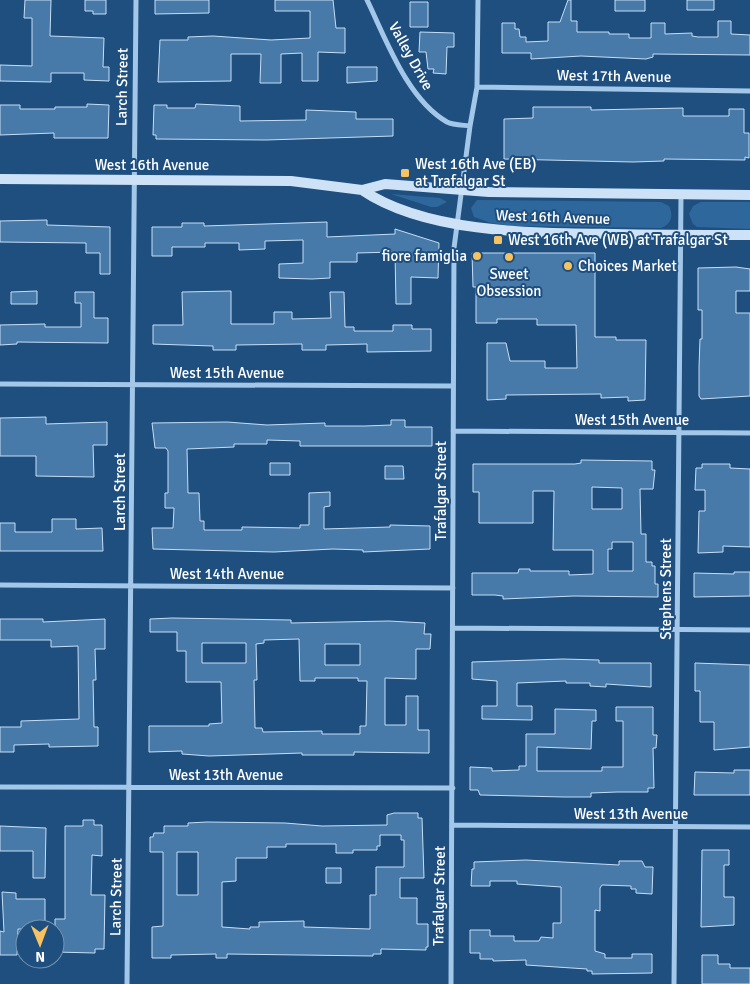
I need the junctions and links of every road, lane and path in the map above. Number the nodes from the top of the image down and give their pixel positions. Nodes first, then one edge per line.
1 (136, 0) edge
2 (367, 0) edge
3 (478, 0) edge
4 (477, 87) junction
5 (750, 91) edge
6 (470, 126) junction
7 (0, 179) edge
8 (134, 180) junction
9 (362, 190) junction
10 (461, 190) junction
11 (681, 195) junction
12 (750, 195) edge
13 (457, 223) junction
14 (681, 235) junction
15 (750, 235) edge
16 (0, 384) edge
17 (132, 385) junction
18 (453, 386) junction
19 (453, 431) junction
20 (680, 432) junction
21 (750, 433) edge
22 (0, 585) edge
23 (131, 586) junction
24 (453, 588) junction
25 (453, 628) junction
26 (678, 630) junction
27 (750, 630) edge
28 (0, 786) edge
29 (130, 788) junction
30 (453, 788) junction
31 (452, 825) junction
32 (676, 827) junction
33 (750, 827) edge
34 (127, 984) edge
35 (450, 984) edge
36 (674, 984) edge

1 - 8 street, Larch Street
2 - 6 street, Valley Drive
3 - 4 street, Trafalgar Street
4 - 5 street, West 17th Avenue
4 - 6 street, Trafalgar Street
6 - 10 street, Trafalgar Street
7 - 8 main road, West 16th Avenue
8 - 9 main road, West 16th Avenue
8 - 17 street, Larch Street
9 - 10 main road, West 16th Avenue
9 - 13 main road, West 16th Avenue
10 - 11 main road, West 16th Avenue
10 - 13 street, Trafalgar Street
11 - 12 main road, West 16th Avenue
11 - 14 street, Stephens Street
13 - 14 main road, West 16th Avenue
13 - 18 street, Trafalgar Street
14 - 15 main road, West 16th Avenue
14 - 20 street, Stephens Street
16 - 17 street, West 15th Avenue
17 - 18 street, West 15th Avenue
17 - 23 street, Larch Street
18 - 19 street, Trafalgar Street
19 - 20 street, West 15th Avenue
19 - 24 street, Trafalgar Street
20 - 21 street, West 15th Avenue
20 - 26 street, Stephens Street
22 - 23 street, West 14th Avenue
23 - 24 street, West 14th Avenue
23 - 29 street, Larch Street
24 - 25 street, Trafalgar Street
25 - 26 street
25 - 30 street, Trafalgar Street
26 - 27 street
26 - 32 street, Stephens Street
28 - 29 street, West 13th Avenue
29 - 30 street, West 13th Avenue
29 - 34 street, Larch Street
30 - 31 street, Trafalgar Street
31 - 32 street, West 13th Avenue
31 - 35 street, Trafalgar Street
32 - 33 street, West 13th Avenue
32 - 36 street, Stephens Street

